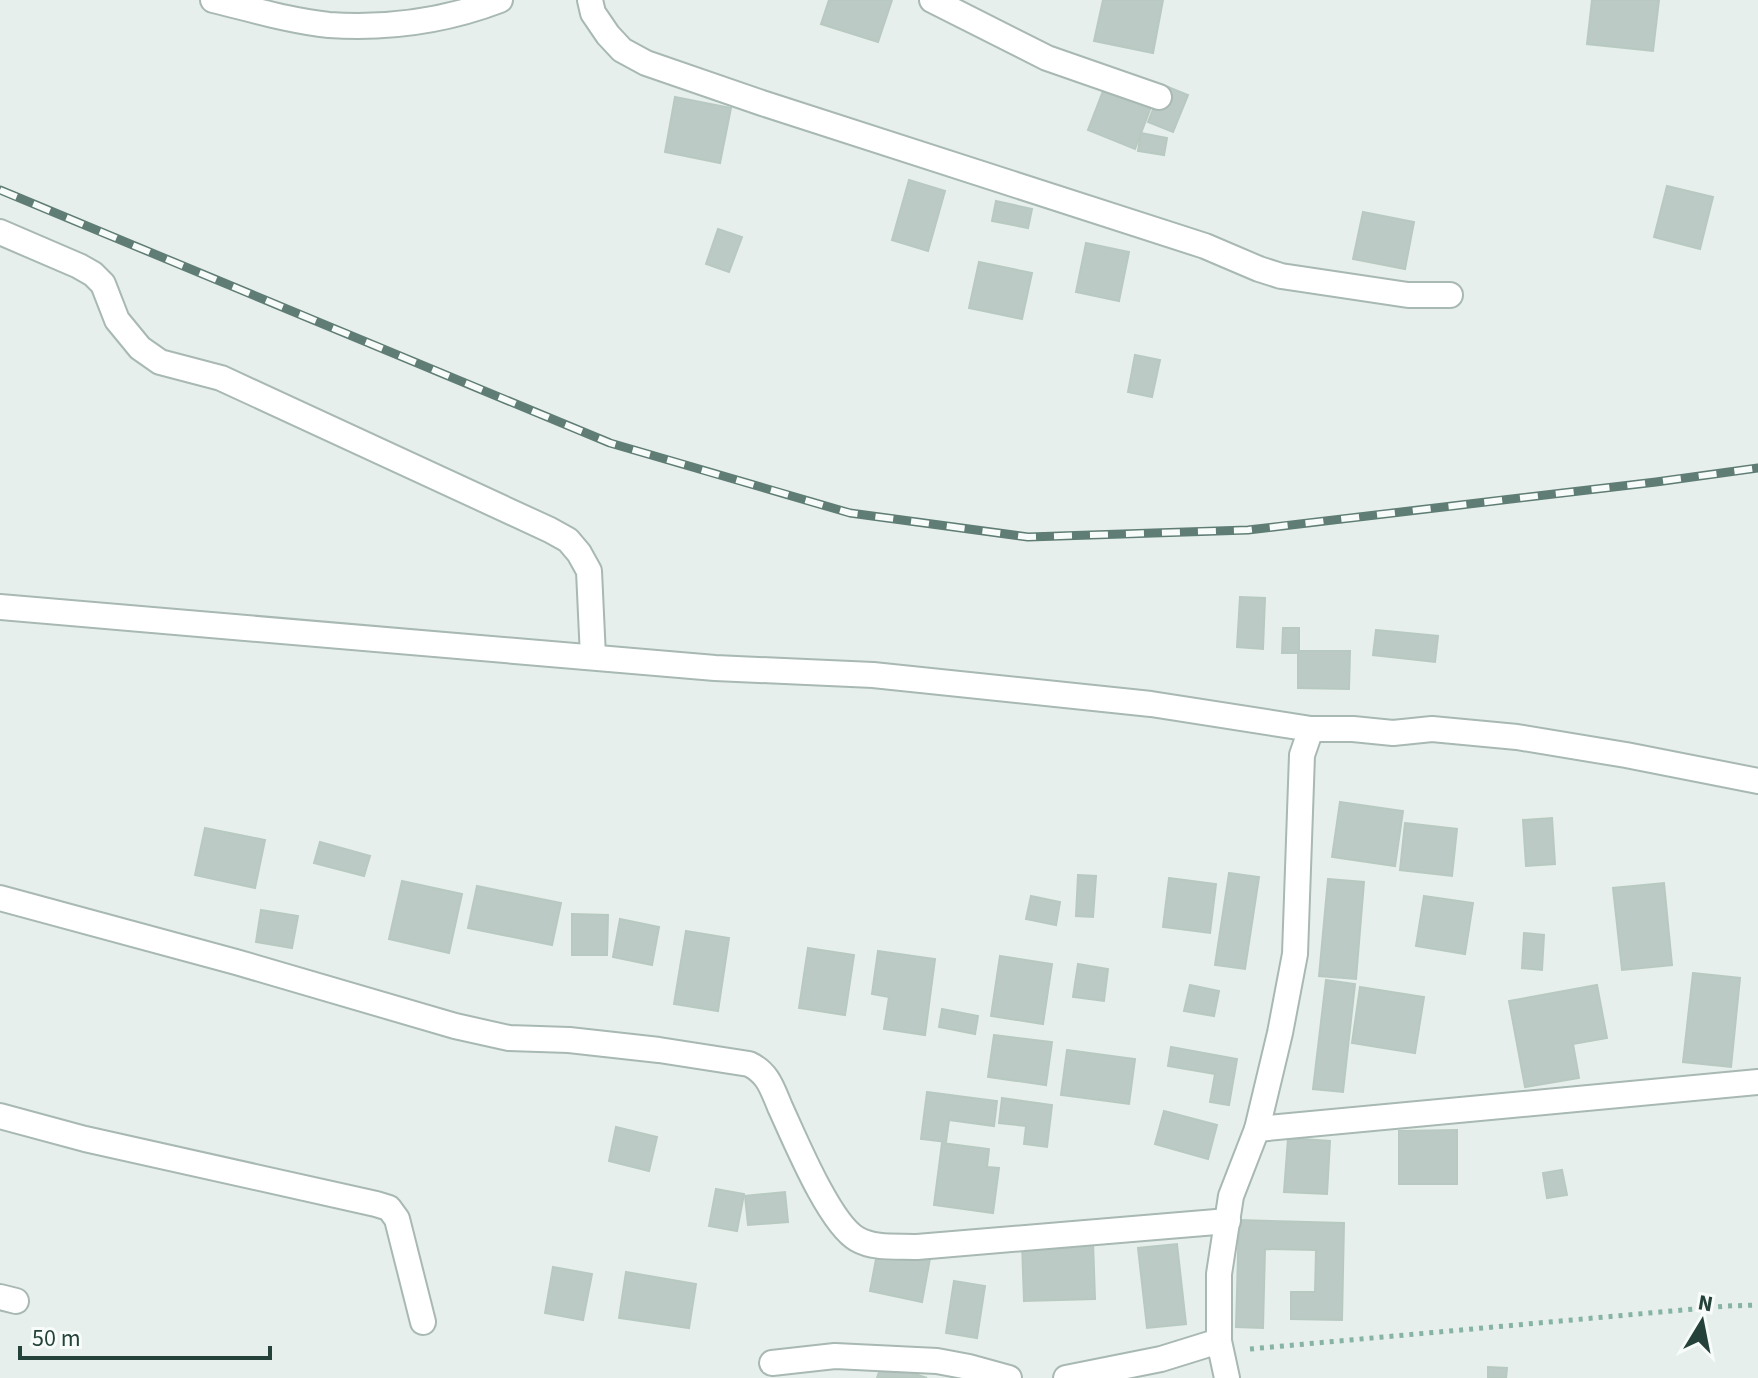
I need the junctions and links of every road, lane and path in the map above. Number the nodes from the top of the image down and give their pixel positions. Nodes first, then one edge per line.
1 (213, 0) edge
2 (500, 0) edge
3 (590, 0) edge
4 (932, 0) edge
5 (1159, 97) dead end
6 (0, 232) edge
7 (1450, 295) dead end
8 (0, 607) edge
9 (593, 657) junction
10 (1311, 729) junction
11 (1758, 781) edge
12 (0, 898) edge
13 (1758, 1082) edge
14 (0, 1116) edge
15 (1257, 1129) junction
16 (1228, 1221) junction
17 (1758, 1305) edge
18 (423, 1322) dead end
19 (1220, 1346) junction
20 (772, 1363) dead end
21 (1009, 1378) edge
22 (1066, 1378) edge
23 (1227, 1378) edge

1 - 2 street
3 - 7 street
4 - 5 street
6 - 9 street
8 - 9 street
9 - 10 street
10 - 11 street
10 - 15 street
12 - 16 street
13 - 15 street
14 - 18 street
15 - 16 street
16 - 19 street
17 - 19 path
19 - 22 street
19 - 23 street
20 - 21 street

